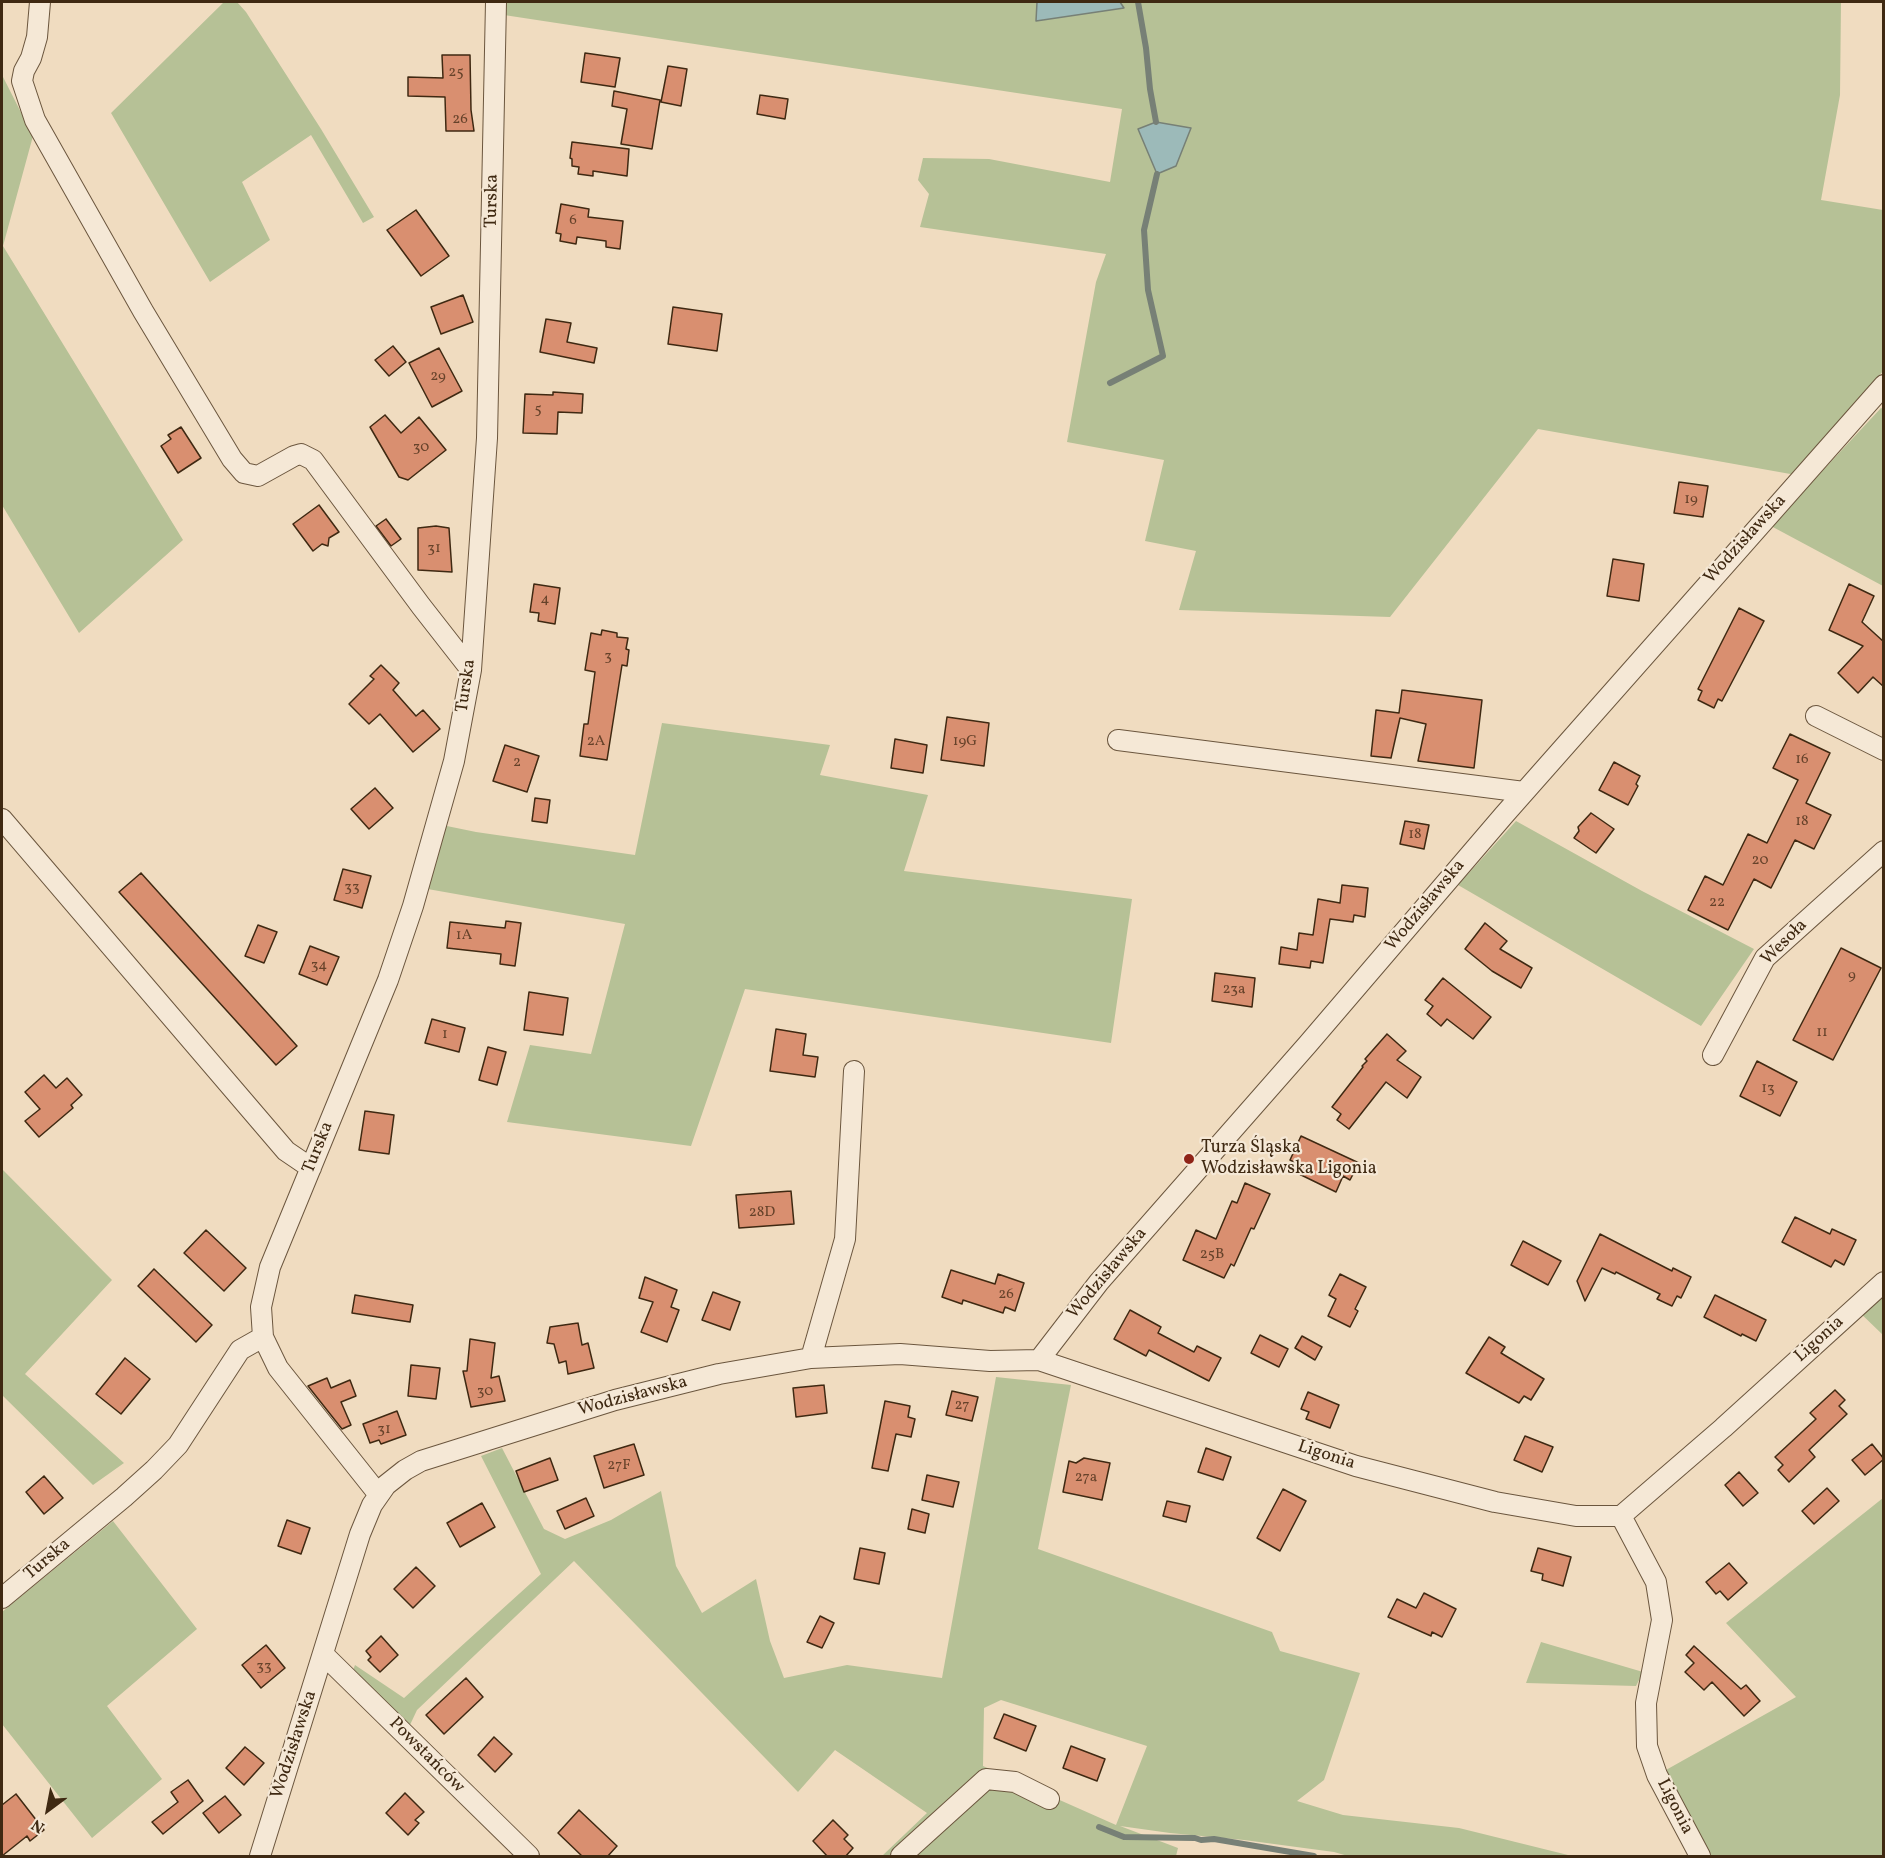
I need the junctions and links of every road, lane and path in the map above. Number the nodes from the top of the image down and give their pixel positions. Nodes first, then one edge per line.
1 (40, 2) edge
2 (495, 2) edge
3 (1884, 385) edge
4 (471, 670) junction
5 (1816, 716) dead end
6 (1118, 740) dead end
7 (1884, 750) edge
8 (1524, 792) junction
9 (2, 819) edge
10 (1884, 851) edge
11 (1713, 1055) dead end
12 (854, 1071) dead end
13 (311, 1168) junction
14 (1884, 1282) edge
15 (262, 1336) junction
16 (811, 1358) junction
17 (1039, 1360) junction
18 (379, 1495) junction
19 (1621, 1516) junction
20 (2, 1598) edge
21 (324, 1655) junction
22 (1049, 1799) dead end
23 (260, 1857) edge
24 (529, 1857) edge
25 (901, 1857) edge
26 (1700, 1857) edge

1 - 4 street
2 - 4 street, Turska
3 - 8 street, Wodzisławska
4 - 13 street, Turska
5 - 7 street
6 - 8 street
8 - 17 street, Wodzisławska
9 - 13 street
10 - 11 street, Wesoła
12 - 16 street
13 - 15 street, Turska
14 - 19 street, Ligonia
15 - 18 street, Turska
15 - 20 street, Turska
16 - 17 street, Wodzisławska
16 - 18 street, Wodzisławska
17 - 19 street, Ligonia
18 - 21 street, Wodzisławska
19 - 26 street, Ligonia
21 - 23 street, Wodzisławska
21 - 24 street, Powstańców
22 - 25 street

